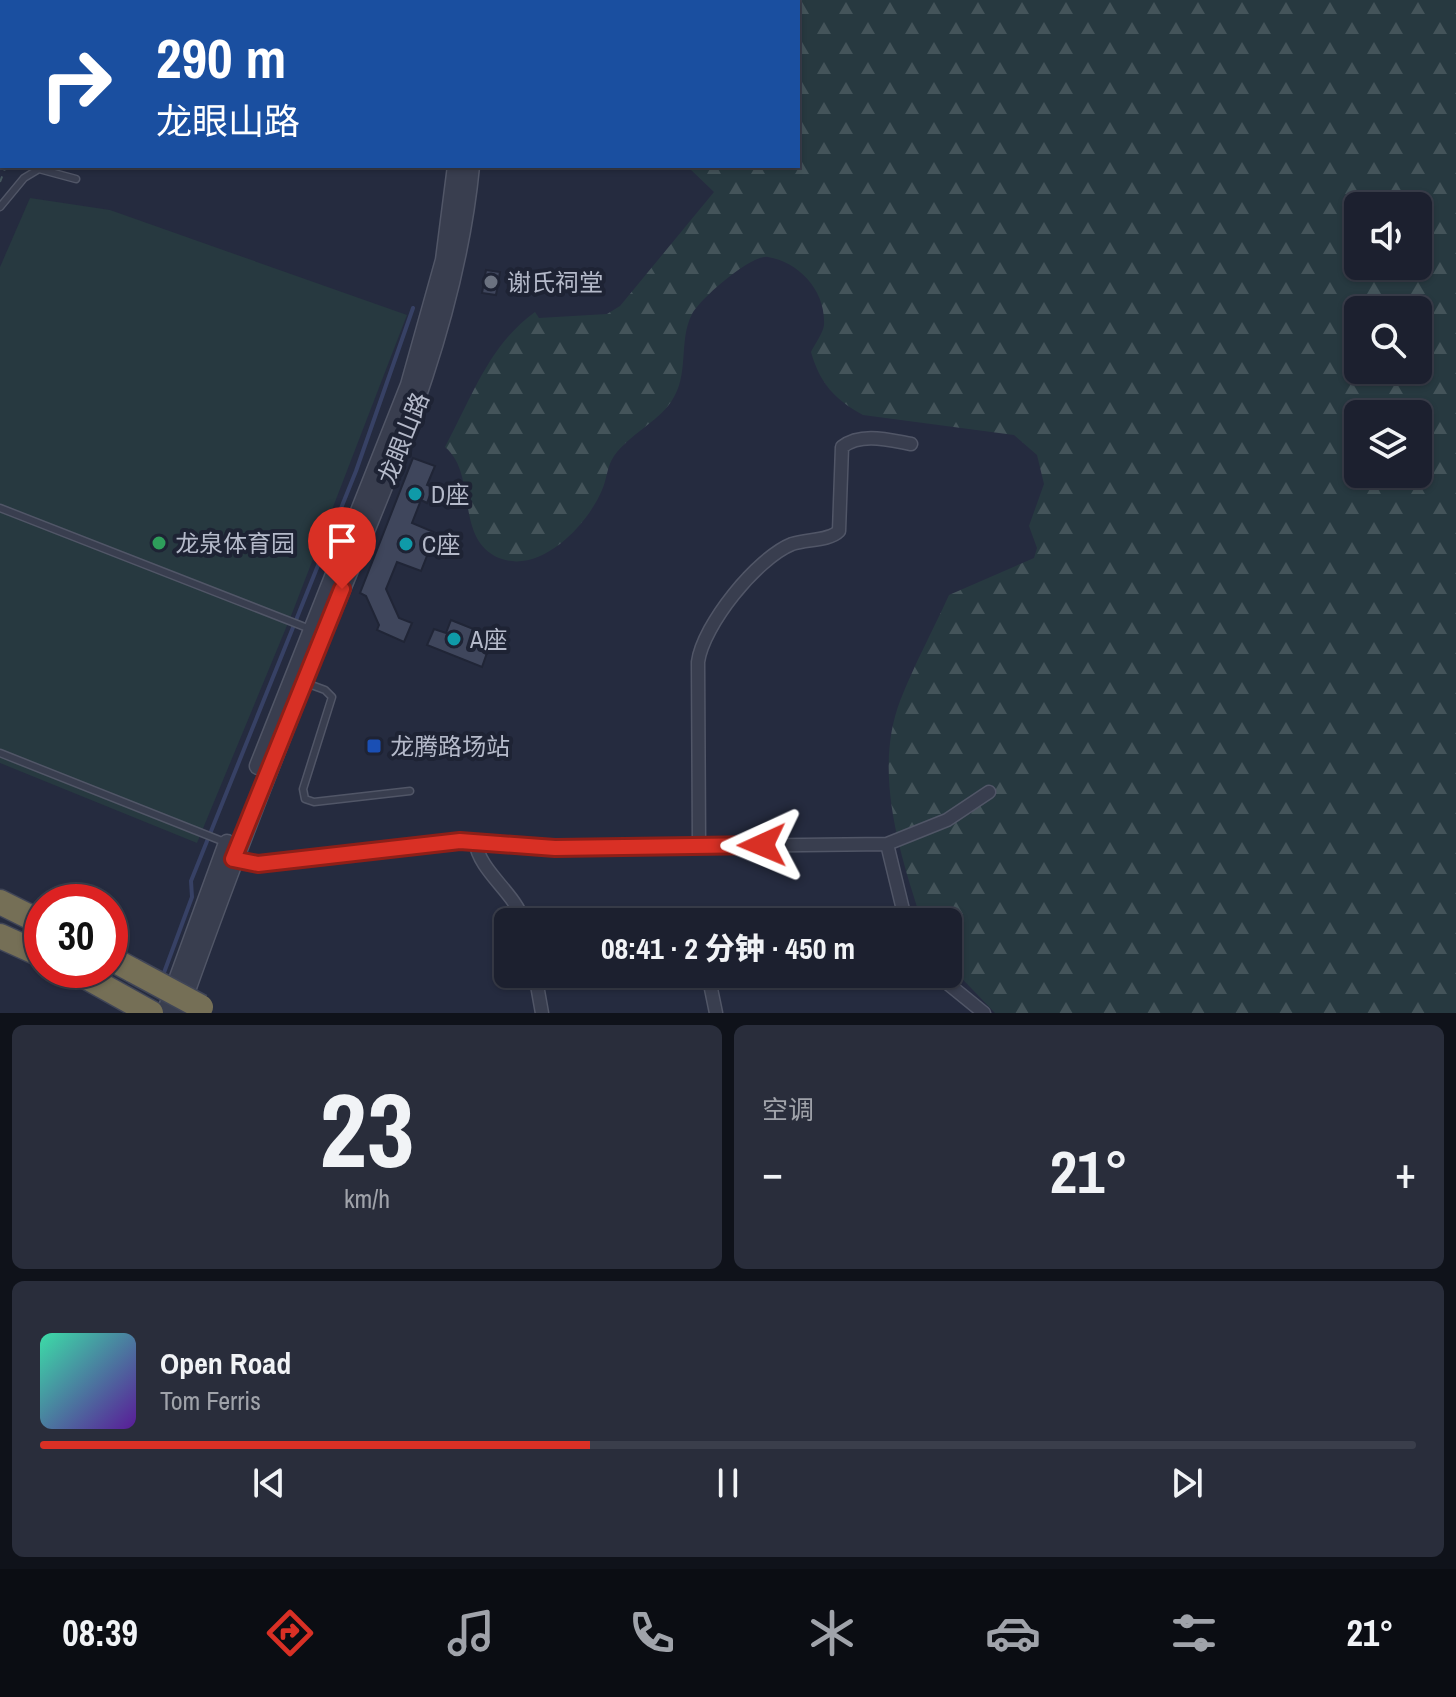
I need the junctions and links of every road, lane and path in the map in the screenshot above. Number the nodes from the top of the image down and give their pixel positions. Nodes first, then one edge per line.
1 (456, 168) edge
2 (471, 168) edge
3 (76, 179) dead end
4 (0, 207) edge
5 (911, 444) dead end
6 (0, 508) edge
7 (312, 630) junction
8 (299, 681) junction
9 (0, 753) edge
10 (410, 791) dead end
11 (989, 792) dead end
12 (475, 841) junction
13 (887, 844) junction
14 (699, 846) junction
15 (227, 848) junction
16 (0, 902) edge
17 (516, 908) edge
18 (903, 908) edge
19 (24, 914) edge
20 (0, 936) edge
21 (24, 947) edge
22 (128, 968) edge
23 (106, 988) edge
24 (538, 988) edge
25 (711, 988) edge
26 (953, 988) edge
27 (198, 1011) edge
28 (151, 1013) edge
29 (165, 1013) edge
30 (542, 1013) edge
31 (716, 1013) edge
32 (984, 1013) edge

1 - 7 street, 龙眼山路
2 - 7 street, 龙眼山路
3 - 4 lane
5 - 14 street
6 - 7 lane
7 - 8 street, 龙眼山路
8 - 10 lane
8 - 15 street, 龙眼山路
9 - 15 lane
11 - 13 street
12 - 14 street
12 - 15 street
12 - 17 street
13 - 14 street
13 - 18 street
15 - 27 street, 龙眼山路
15 - 29 street, 龙眼山路
16 - 19 highway
20 - 21 highway
22 - 27 highway, bridge
23 - 28 highway
24 - 30 street
25 - 31 street
26 - 32 street

